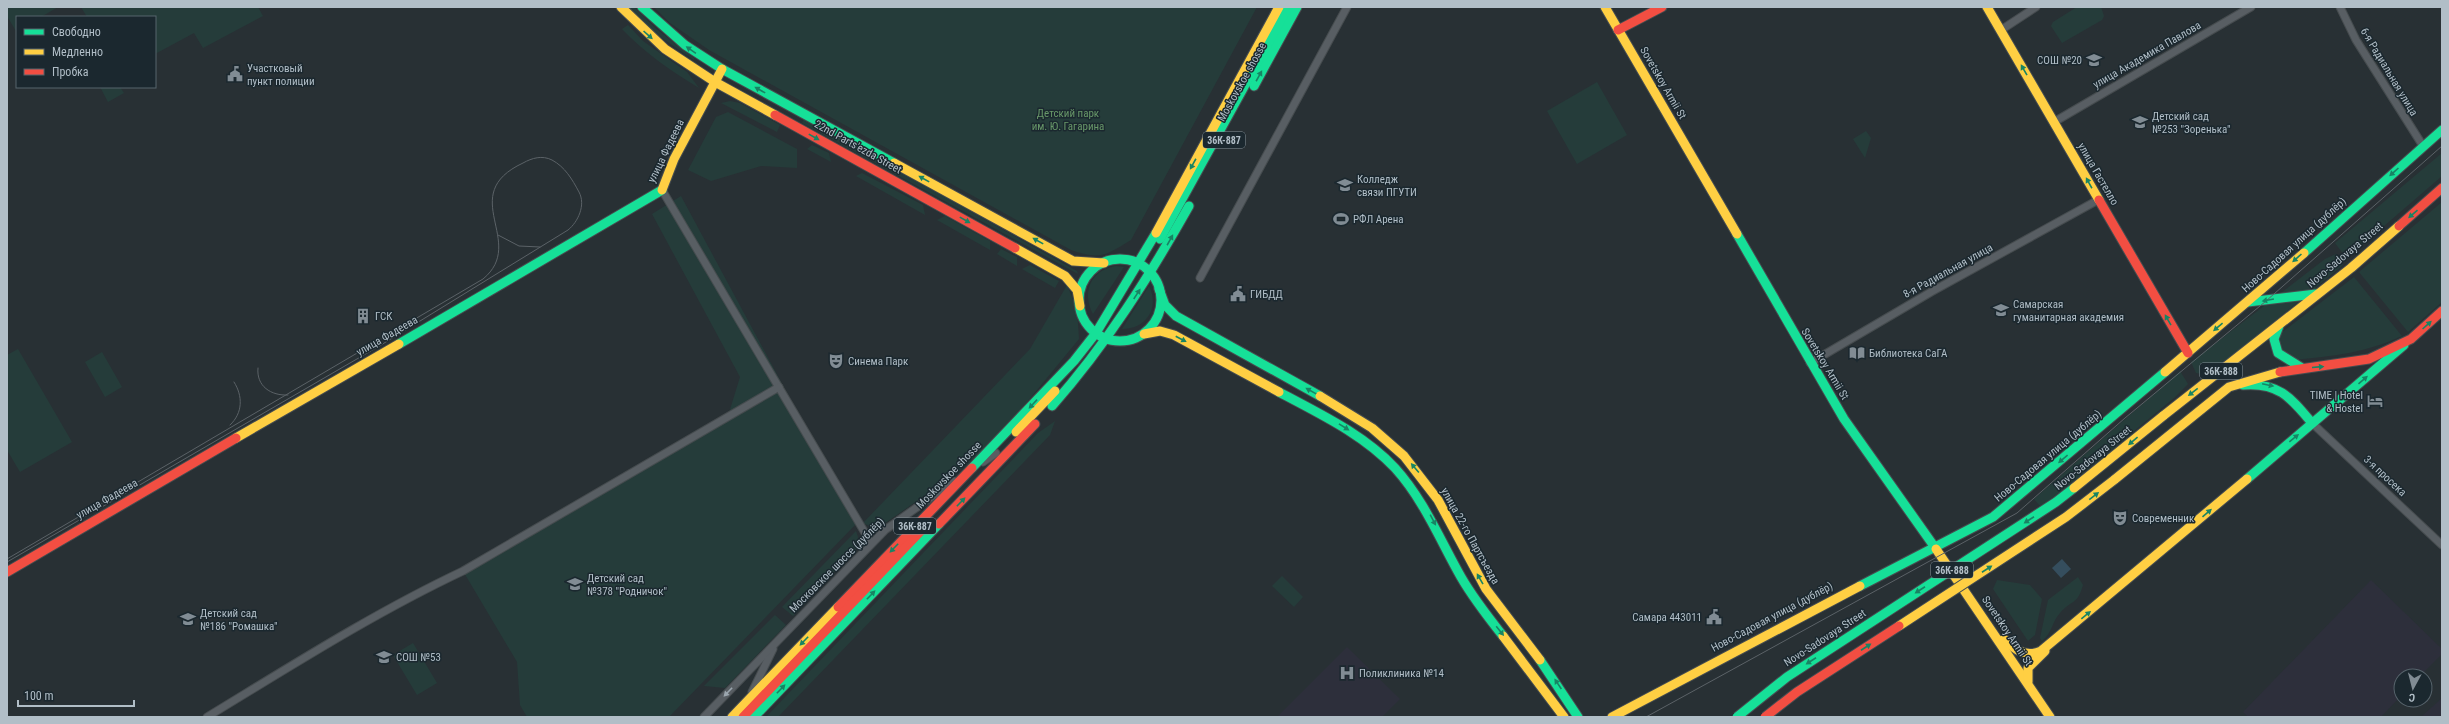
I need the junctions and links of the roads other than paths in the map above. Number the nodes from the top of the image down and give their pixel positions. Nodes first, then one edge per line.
1 (621, 7) edge
2 (642, 7) edge
3 (1279, 7) edge
4 (1288, 7) edge
5 (1297, 7) edge
6 (1347, 7) edge
7 (1604, 7) edge
8 (1662, 7) edge
9 (1987, 7) edge
10 (2036, 7) edge
11 (2251, 7) edge
12 (2340, 7) edge
13 (1618, 30) junction
14 (2001, 30) junction
15 (722, 69) junction
16 (715, 82) junction
17 (780, 100) junction
18 (802, 112) junction
19 (772, 113) junction
20 (2054, 122) junction
21 (794, 126) junction
22 (2442, 130) edge
23 (2423, 146) junction
24 (2442, 188) edge
25 (662, 190) junction
26 (2098, 200) junction
27 (1104, 263) junction
28 (1144, 268) junction
29 (1200, 278) dead end
30 (1159, 289) junction
31 (2316, 294) junction
32 (2248, 302) junction
33 (1080, 306) junction
34 (2442, 311) edge
35 (2279, 326) junction
36 (1144, 334) junction
37 (1102, 336) junction
38 (2411, 339) junction
39 (2188, 353) junction
40 (1810, 363) junction
41 (2302, 368) junction
42 (779, 386) junction
43 (2229, 387) junction
44 (2312, 423) junction
45 (996, 453) junction
46 (971, 469) junction
47 (871, 543) junction
48 (2442, 545) edge
49 (1934, 549) junction
50 (7, 572) edge
51 (1988, 623) junction
52 (2073, 625) junction
53 (777, 642) junction
54 (2030, 687) junction
55 (748, 701) junction
56 (206, 717) edge
57 (704, 717) edge
58 (732, 717) edge
59 (739, 717) edge
60 (743, 717) edge
61 (754, 717) edge
62 (1564, 717) edge
63 (1578, 717) edge
64 (1612, 717) edge
65 (1737, 717) edge
66 (1765, 717) edge
67 (2050, 717) edge

1 -> 16 main road, 22nd Parts'ezda Street
15 -> 2 main road, 22nd Parts'ezda Street
3 -> 28 main road, Moskovskoe shosse / 36К-887
4 - 28 main road, Moskovskoe shosse / 36К-887
28 -> 5 main road, Moskovskoe shosse / 36К-887
6 - 29 street
7 - 13 main road, Sovetskoy Armii St
8 - 13 main road
9 - 14 main road, улица Гастелло
10 - 14 street
11 - 20 street, улица Академика Павлова
12 - 23 street, 6-я Радиальная улица
13 - 40 main road, Sovetskoy Armii St
20 -> 14 main road, улица Гастелло
15 - 16 main road, улица Фадеева
17 -> 15 main road, 22nd Parts'ezda Street
16 - 19 main road, 22nd Parts'ezda Street
16 - 25 main road, улица Фадеева
17 - 18 main road, 22nd Parts'ezda Street
17 - 19 main road
18 - 21 main road
27 -> 18 main road, 22nd Parts'ezda Street
19 - 21 main road, 22nd Parts'ezda Street
26 -> 20 main road, улица Гастелло
21 -> 33 main road, 22nd Parts'ezda Street
22 - 23 main road, Ново-Садовая улица (дублёр)
23 -> 32 main road, Ново-Садовая улица (дублёр)
24 -> 31 main road, Novo-Sadovaya Street / 36К-888
25 - 42 street
25 - 50 main road, улица Фадеева
39 -> 26 main road, улица Гастелло
26 - 40 street, 8-я Радиальная улица
27 - 28 main road
27 - 33 main road
28 - 30 main road
28 - 37 main road, Moskovskoe shosse / 36К-887
37 -> 28 main road, Moskovskoe shosse / 36К-887
30 - 36 main road
63 -> 30 main road, улица 22-го Партсъезда
31 -> 32 main road
31 - 35 main road, Novo-Sadovaya Street / 36К-888
32 -> 39 main road, Ново-Садовая улица (дублёр)
33 - 37 main road
38 -> 34 main road, 36К-888
35 - 41 main road
35 -> 65 main road, Novo-Sadovaya Street / 36К-888, bridge
36 - 37 main road
36 -> 62 main road
37 - 45 main road, Moskovskoe shosse / 36К-887
37 -> 46 main road, Moskovskoe shosse / 36К-887
61 -> 37 main road, Moskovskoe shosse / 36К-887
41 -> 38 main road, 36К-888
44 -> 38 main road
39 -> 49 main road, Ново-Садовая улица (дублёр)
40 - 49 main road, Sovetskoy Armii St
41 - 43 main road, 36К-888
42 - 47 street
42 - 56 street
43 -> 44 main road
66 -> 43 main road, 36К-888, bridge
44 - 48 street, 3-я просека
52 -> 44 main road
45 - 46 street, Московское шоссе (дублёр)
45 - 60 main road, Moskovskoe shosse / 36К-887
46 - 47 street, Московское шоссе (дублёр)
46 -> 55 main road, Moskovskoe shosse / 36К-887
47 - 53 street, Московское шоссе (дублёр)
49 - 51 main road, Sovetskoy Armii St
49 - 64 main road, Ново-Садовая улица (дублёр)
51 - 52 main road
51 - 54 main road, Sovetskoy Armii St
52 - 54 main road
53 - 55 street, Московское шоссе (дублёр)
53 -> 57 street, Московское шоссе (дублёр)
54 - 67 main road, Sovetskoy Armii St
55 - 58 main road, Moskovskoe shosse / 36К-887
55 - 59 street, Московское шоссе (дублёр)

